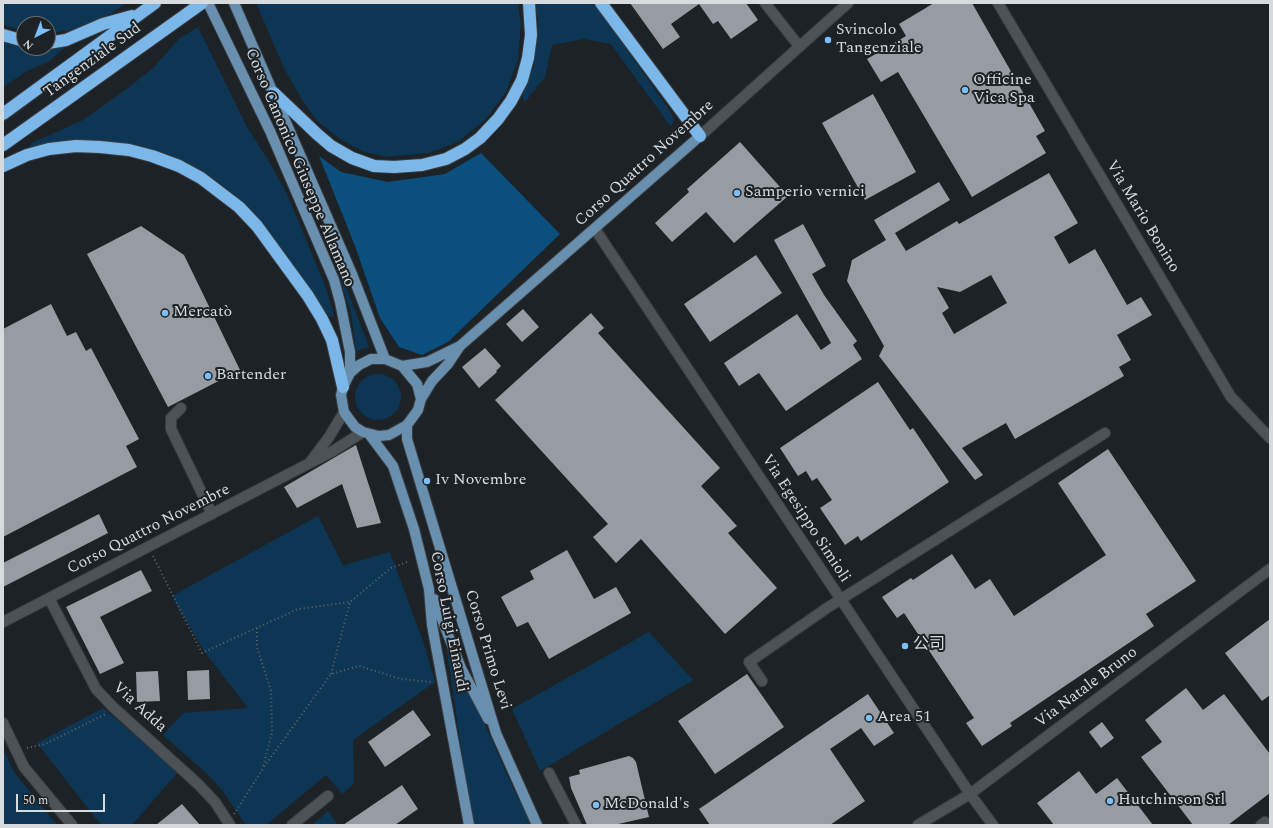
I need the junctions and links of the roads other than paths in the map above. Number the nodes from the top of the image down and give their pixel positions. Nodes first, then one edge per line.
1 (155, 3) edge
2 (202, 3) edge
3 (208, 3) edge
4 (234, 3) edge
5 (529, 3) edge
6 (601, 3) edge
7 (765, 3) edge
8 (848, 3) edge
9 (998, 3) edge
10 (141, 13) junction
11 (3, 36) edge
12 (16, 39) edge
13 (56, 42) edge
14 (799, 46) junction
15 (274, 93) junction
16 (3, 114) edge
17 (700, 136) junction
18 (3, 145) edge
19 (3, 166) edge
20 (595, 229) junction
21 (460, 346) junction
22 (385, 359) junction
23 (402, 366) junction
24 (350, 373) junction
25 (343, 387) junction
26 (421, 398) junction
27 (181, 408) dead end
28 (344, 412) junction
29 (407, 424) junction
30 (366, 433) junction
31 (1105, 433) dead end
32 (1270, 438) edge
33 (308, 464) junction
34 (212, 514) junction
35 (1270, 569) edge
36 (448, 576) joint
37 (429, 589) junction
38 (49, 598) junction
39 (841, 600) junction
40 (3, 622) edge
41 (762, 681) dead end
42 (3, 723) edge
43 (496, 733) junction
44 (549, 773) dead end
45 (970, 794) junction
46 (328, 796) dead end
47 (229, 824) edge
48 (72, 825) edge
49 (292, 825) edge
50 (469, 825) edge
51 (537, 825) edge
52 (576, 825) edge
53 (918, 825) edge
54 (993, 825) edge

1 - 10 highway, Tangenziale Sud
2 - 18 highway, Tangenziale Sud
3 - 24 main road, Corso Canonico Giuseppe Allamano
4 - 15 main road, Corso Canonico Giuseppe Allamano
5 - 15 highway
6 - 17 highway
7 - 14 street
8 - 14 street, Corso Quattro Novembre
9 - 32 street, Via Mario Bonino
10 - 13 highway
10 - 16 highway, Tangenziale Sud
11 - 12 highway
14 - 17 street, Corso Quattro Novembre
15 - 22 main road, Corso Canonico Giuseppe Allamano
17 - 20 main road, Corso Quattro Novembre
19 - 25 highway
20 - 21 main road, Corso Quattro Novembre
20 - 39 street, Via Egesippo Simioli
21 - 23 main road, Corso Quattro Novembre
21 - 26 main road, Corso Quattro Novembre
22 - 23 main road
22 - 24 main road
23 - 26 main road
24 - 25 main road
25 - 28 main road
26 - 29 main road
27 - 34 street
28 - 30 main road
28 - 33 street, Corso Quattro Novembre
29 - 30 main road
29 - 36 main road, Corso Luigi Einaudi
30 - 33 street, Corso Quattro Novembre
30 - 37 main road, Corso Luigi Einaudi
31 - 39 street
33 - 34 street, Corso Quattro Novembre
34 - 38 street, Corso Quattro Novembre
35 - 45 street, Via Natale Bruno
36 - 43 main road, Corso Primo Levi
37 - 43 main road, Corso Primo Levi
37 - 50 main road, Corso Luigi Einaudi
38 - 40 street, Corso Quattro Novembre
38 - 47 street, Via Adda
39 - 41 street
39 - 45 street, Via Egesippo Simioli
42 - 48 street
43 - 51 main road, Corso Primo Levi
44 - 52 street
45 - 53 street, Via Natale Bruno
45 - 54 street, Via Egesippo Simioli
46 - 49 street

